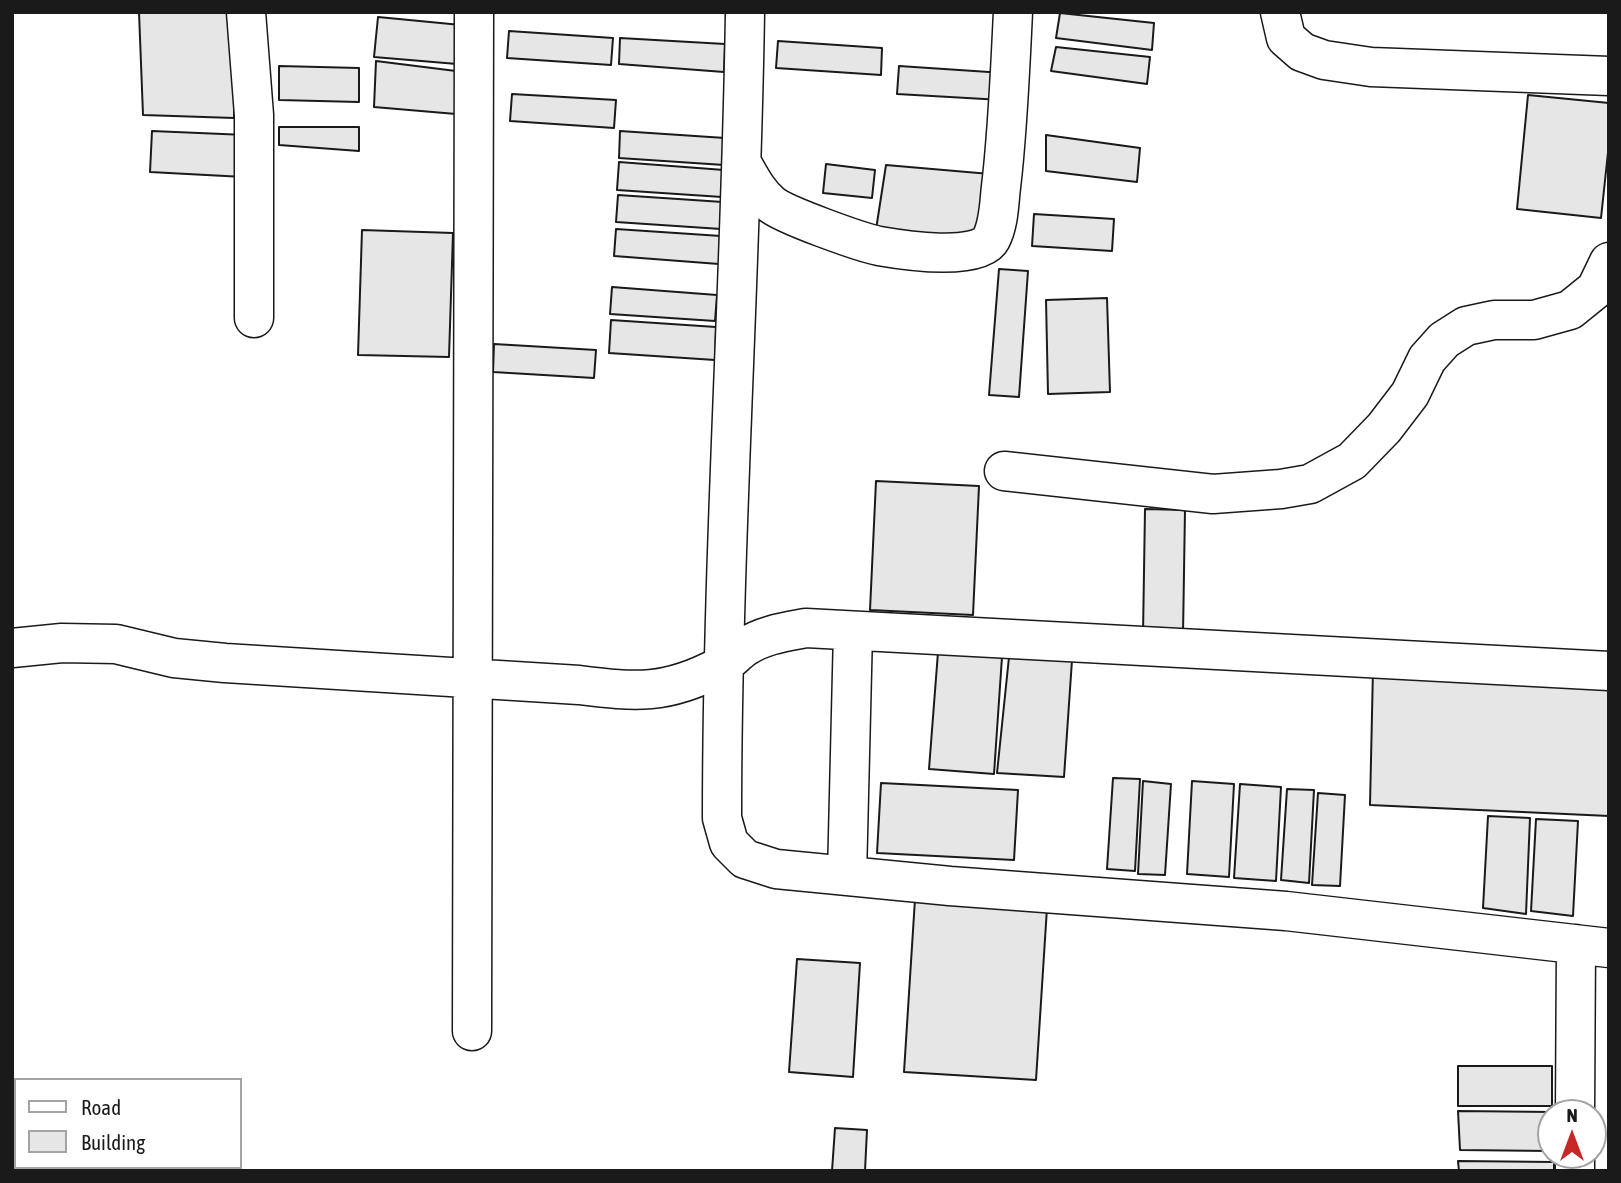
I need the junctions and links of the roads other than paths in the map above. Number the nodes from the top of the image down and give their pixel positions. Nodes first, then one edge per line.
1 (246, 12) edge
2 (474, 12) edge
3 (745, 12) edge
4 (1013, 12) edge
5 (1280, 12) edge
6 (1609, 76) edge
7 (743, 165) junction
8 (1609, 262) edge
9 (254, 318) dead end
10 (1004, 471) dead end
11 (853, 631) junction
12 (12, 648) edge
13 (723, 665) junction
14 (1609, 670) edge
15 (472, 679) junction
16 (847, 876) junction
17 (1592, 946) edge
18 (472, 1031) dead end
19 (1576, 1099) edge

1 - 9 street
2 - 15 street
3 - 7 street
4 - 7 street
5 - 6 street
7 - 13 street
8 - 10 street
11 - 13 street
11 - 14 street
11 - 16 street
12 - 15 street
13 - 15 street
13 - 16 street
15 - 18 street
16 - 17 street
17 - 19 street

